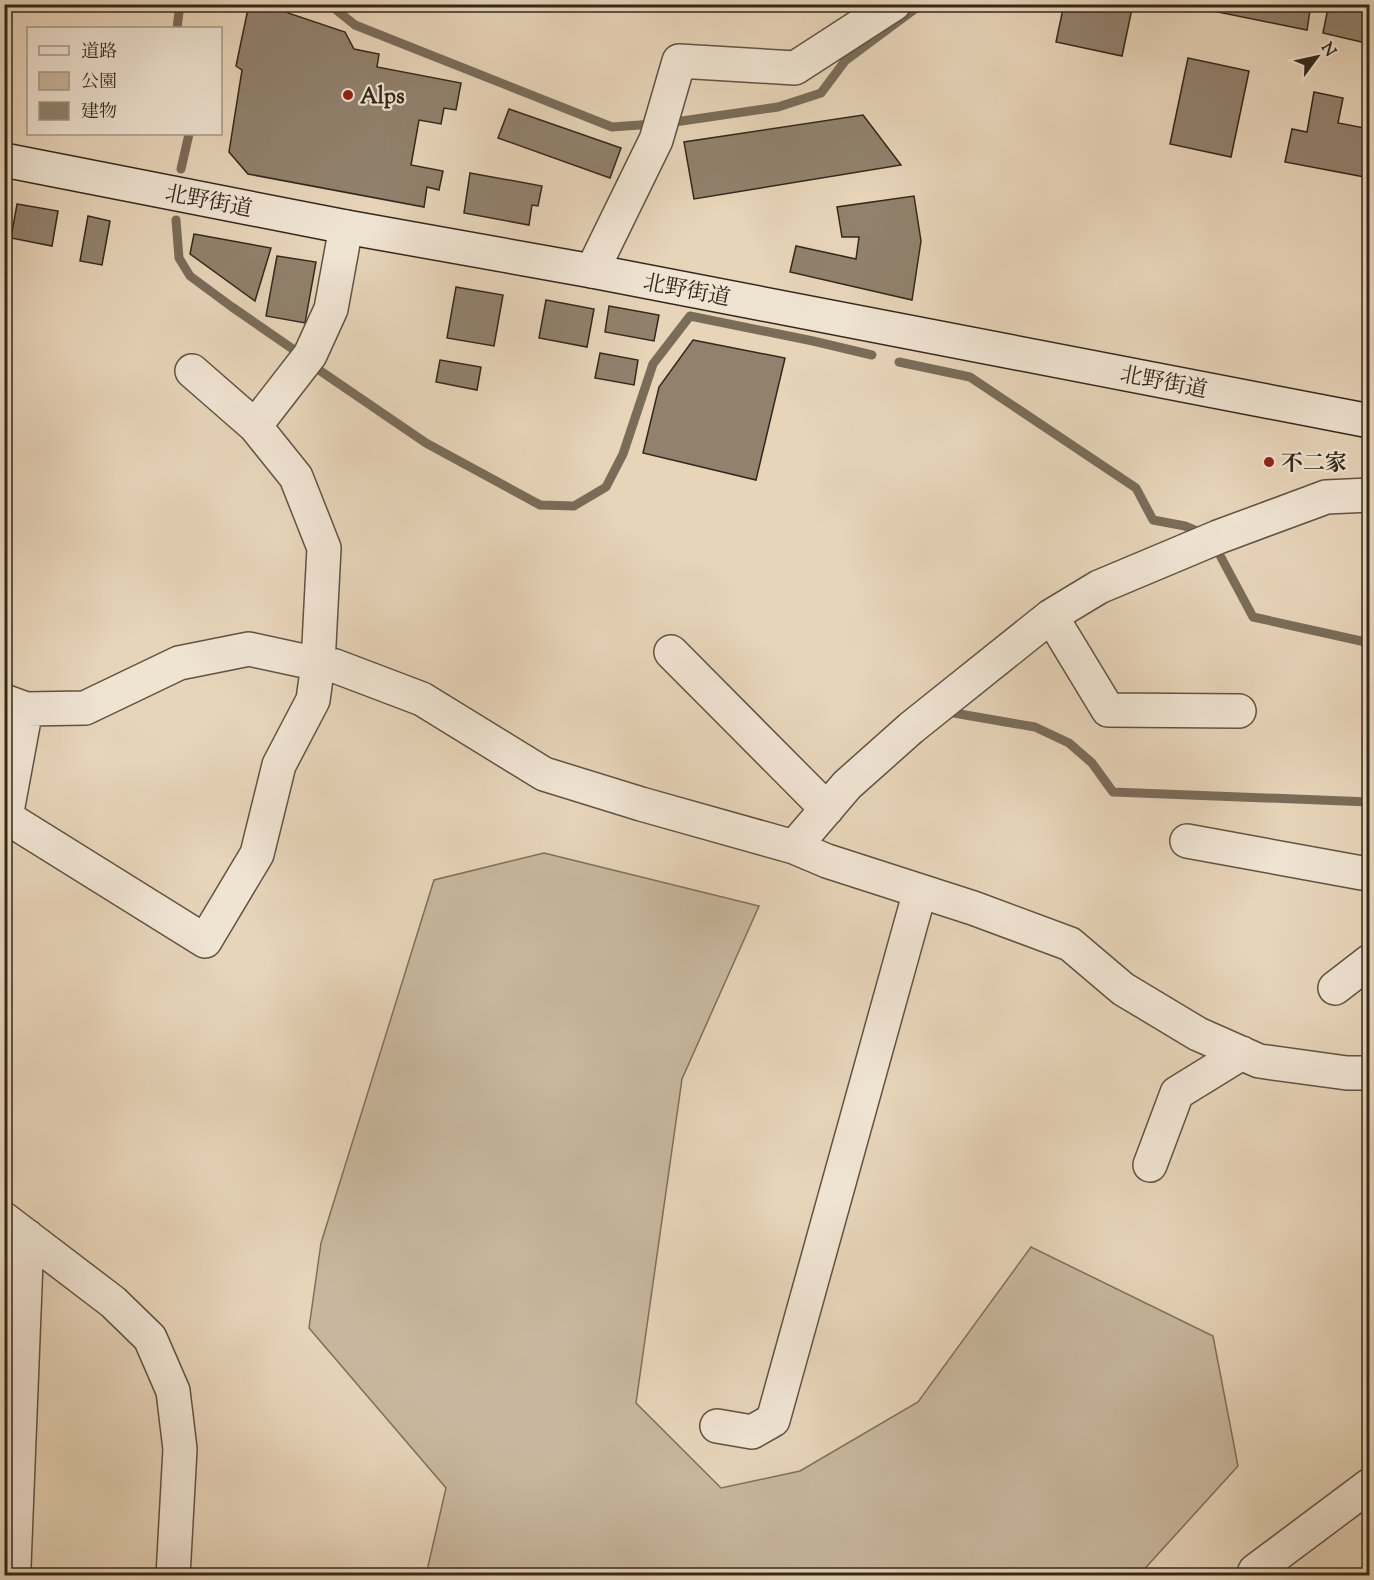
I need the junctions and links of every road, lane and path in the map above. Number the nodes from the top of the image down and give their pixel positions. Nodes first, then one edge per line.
1 (894, 4) edge
2 (4, 160) edge
3 (346, 227) junction
4 (592, 271) junction
5 (192, 371) dead end
6 (1370, 421) edge
7 (255, 426) junction
8 (1370, 495) edge
9 (1051, 616) junction
10 (671, 652) dead end
11 (318, 664) junction
12 (15, 705) edge
13 (1239, 711) dead end
14 (827, 809) junction
15 (1187, 841) dead end
16 (794, 847) junction
17 (1370, 873) edge
18 (920, 891) junction
19 (1370, 961) edge
20 (1335, 988) dead end
21 (1242, 1053) junction
22 (1370, 1073) edge
23 (1150, 1166) dead end
24 (16, 1228) edge
25 (717, 1426) dead end
26 (1370, 1485) edge
27 (6, 1575) edge
28 (173, 1575) edge
29 (1253, 1575) edge

1 - 4 street
2 - 3 street, 北野街道
3 - 4 street, 北野街道
3 - 7 street
4 - 6 street, 北野街道
5 - 7 street
7 - 11 street
8 - 9 street
9 - 13 street
9 - 14 street
10 - 14 street
11 - 12 street
11 - 12 street
11 - 16 street
14 - 16 street
15 - 17 street
16 - 18 street
18 - 21 street
18 - 25 street
19 - 20 street
21 - 22 street
21 - 23 street
24 - 27 street
24 - 28 street
26 - 29 street

